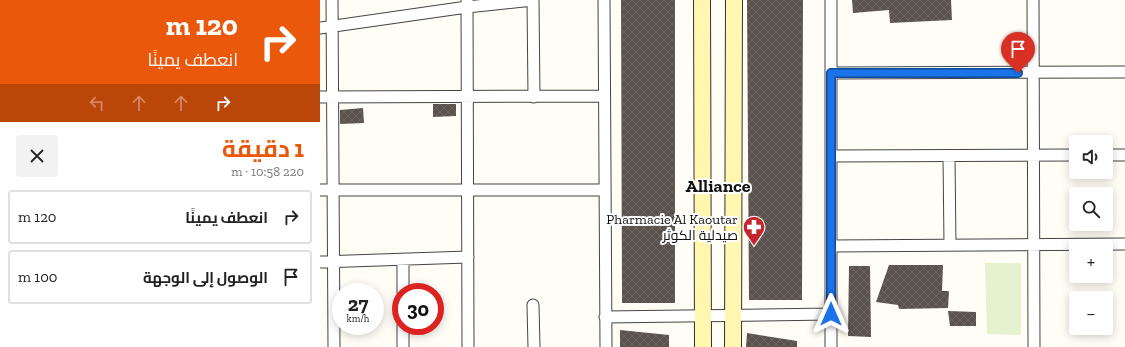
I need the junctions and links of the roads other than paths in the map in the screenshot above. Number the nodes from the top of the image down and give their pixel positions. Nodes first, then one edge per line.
1 (332, 0) edge
2 (533, 0) edge
3 (604, 0) edge
4 (702, 0) edge
5 (734, 0) edge
6 (831, 0) edge
7 (1033, 0) edge
8 (467, 4) edge
9 (332, 26) junction
10 (320, 28) edge
11 (1125, 72) edge
12 (831, 73) junction
13 (1034, 73) junction
14 (604, 96) junction
15 (320, 97) edge
16 (333, 97) junction
17 (468, 97) junction
18 (534, 97) junction
19 (1069, 155) edge
20 (1113, 155) edge
21 (1125, 155) edge
22 (831, 156) junction
23 (949, 156) junction
24 (1034, 156) junction
25 (320, 190) edge
26 (333, 190) junction
27 (468, 190) junction
28 (604, 190) junction
29 (1033, 244) junction
30 (1125, 244) edge
31 (950, 245) junction
32 (831, 246) junction
33 (468, 257) junction
34 (402, 259) junction
35 (320, 262) edge
36 (334, 262) junction
37 (403, 283) edge
38 (533, 305) dead end
39 (831, 314) junction
40 (703, 315) junction
41 (733, 315) junction
42 (605, 317) junction
43 (403, 335) edge
44 (334, 347) edge
45 (403, 347) edge
46 (468, 347) edge
47 (534, 347) edge
48 (606, 347) edge
49 (703, 347) edge
50 (733, 347) edge
51 (831, 347) edge
52 (1034, 347) edge

1 - 9 street
2 - 8 street
2 - 18 street
3 - 14 street
4 - 40 street
5 - 41 street
6 - 12 street
7 - 13 street
8 - 9 street
8 - 17 street
9 - 10 street
9 - 16 street
11 - 13 street
12 - 13 street
12 - 22 street
13 - 24 street
14 - 18 street
14 - 28 street
15 - 16 street
16 - 17 street
16 - 26 street
17 - 18 street
17 - 27 street
19 - 24 street
20 - 21 street
22 - 23 street
22 - 32 street
23 - 24 street
23 - 31 street
24 - 29 street
25 - 26 street
26 - 27 street
26 - 36 street
27 - 28 street
27 - 33 street
28 - 42 street
29 - 30 street
29 - 31 street
29 - 52 street
31 - 32 street
32 - 39 street
33 - 34 street
33 - 46 street
34 - 36 street
34 - 37 street
35 - 36 street
36 - 44 street
38 - 47 street
39 - 41 street
39 - 51 street
40 - 41 street
40 - 42 street
40 - 49 street
41 - 50 street
42 - 48 street
43 - 45 street

